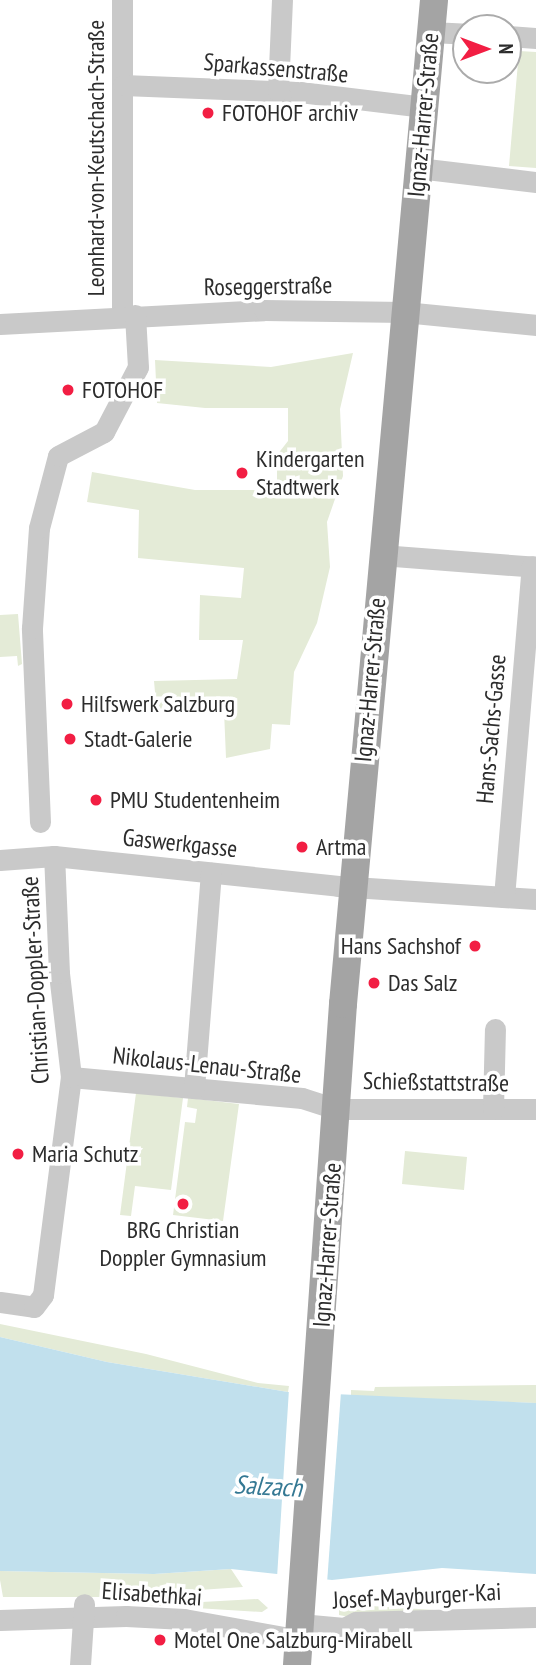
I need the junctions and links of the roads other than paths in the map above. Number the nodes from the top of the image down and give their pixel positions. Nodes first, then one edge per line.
1 (122, 0) edge
2 (282, 0) edge
3 (433, 0) edge
4 (431, 32) junction
5 (452, 33) edge
6 (123, 85) junction
7 (278, 91) junction
8 (424, 107) junction
9 (418, 168) junction
10 (536, 181) edge
11 (404, 312) junction
12 (129, 315) junction
13 (0, 324) edge
14 (536, 325) edge
15 (381, 555) junction
16 (534, 567) edge
17 (40, 822) dead end
18 (54, 856) junction
19 (0, 860) edge
20 (211, 873) junction
21 (354, 887) junction
22 (504, 897) junction
23 (536, 899) edge
24 (495, 1030) dead end
25 (71, 1077) junction
26 (194, 1088) junction
27 (335, 1109) junction
28 (493, 1109) junction
29 (536, 1109) edge
30 (0, 1302) edge
31 (83, 1610) junction
32 (536, 1617) edge
33 (0, 1620) edge
34 (299, 1638) edge
35 (80, 1665) edge

1 - 6 street, Leonhard-von-Keutschach-Straße
2 - 7 street
3 - 4 main road, Ignaz-Harrer-Straße
4 - 5 street
4 - 8 main road, Ignaz-Harrer-Straße
6 - 7 street, Sparkassenstraße
6 - 12 street, Leonhard-von-Keutschach-Straße
7 - 8 street, Sparkassenstraße
8 - 9 main road, Ignaz-Harrer-Straße
9 - 10 street
9 - 11 main road, Ignaz-Harrer-Straße
11 - 12 street, Roseggerstraße
11 - 14 street, Roseggerstraße
11 - 15 main road, Ignaz-Harrer-Straße
12 - 13 street, Roseggerstraße
12 - 17 street, Leonhard-von-Keutschach-Straße
15 - 16 street
15 - 21 main road, Ignaz-Harrer-Straße
16 - 22 street, Hans-Sachs-Gasse
18 - 19 street, Gaswerkgasse
18 - 20 street, Gaswerkgasse
18 - 25 street, Christian-Doppler-Straße
20 - 21 street, Gaswerkgasse
20 - 26 street
21 - 22 street, Gaswerkgasse
21 - 27 main road, Ignaz-Harrer-Straße
22 - 23 street, Gaswerkgasse
24 - 28 street
25 - 26 street, Nikolaus-Lenau-Straße
25 - 30 street, Christian-Doppler-Straße
26 - 27 street, Nikolaus-Lenau-Straße
27 - 28 street, Schießstattstraße
27 - 34 main road, Ignaz-Harrer-Straße
28 - 29 street, Schießstattstraße
31 - 33 street, Elisabethkai
31 - 34 street, Elisabethkai
31 - 35 street
32 - 34 street, Josef-Mayburger-Kai

